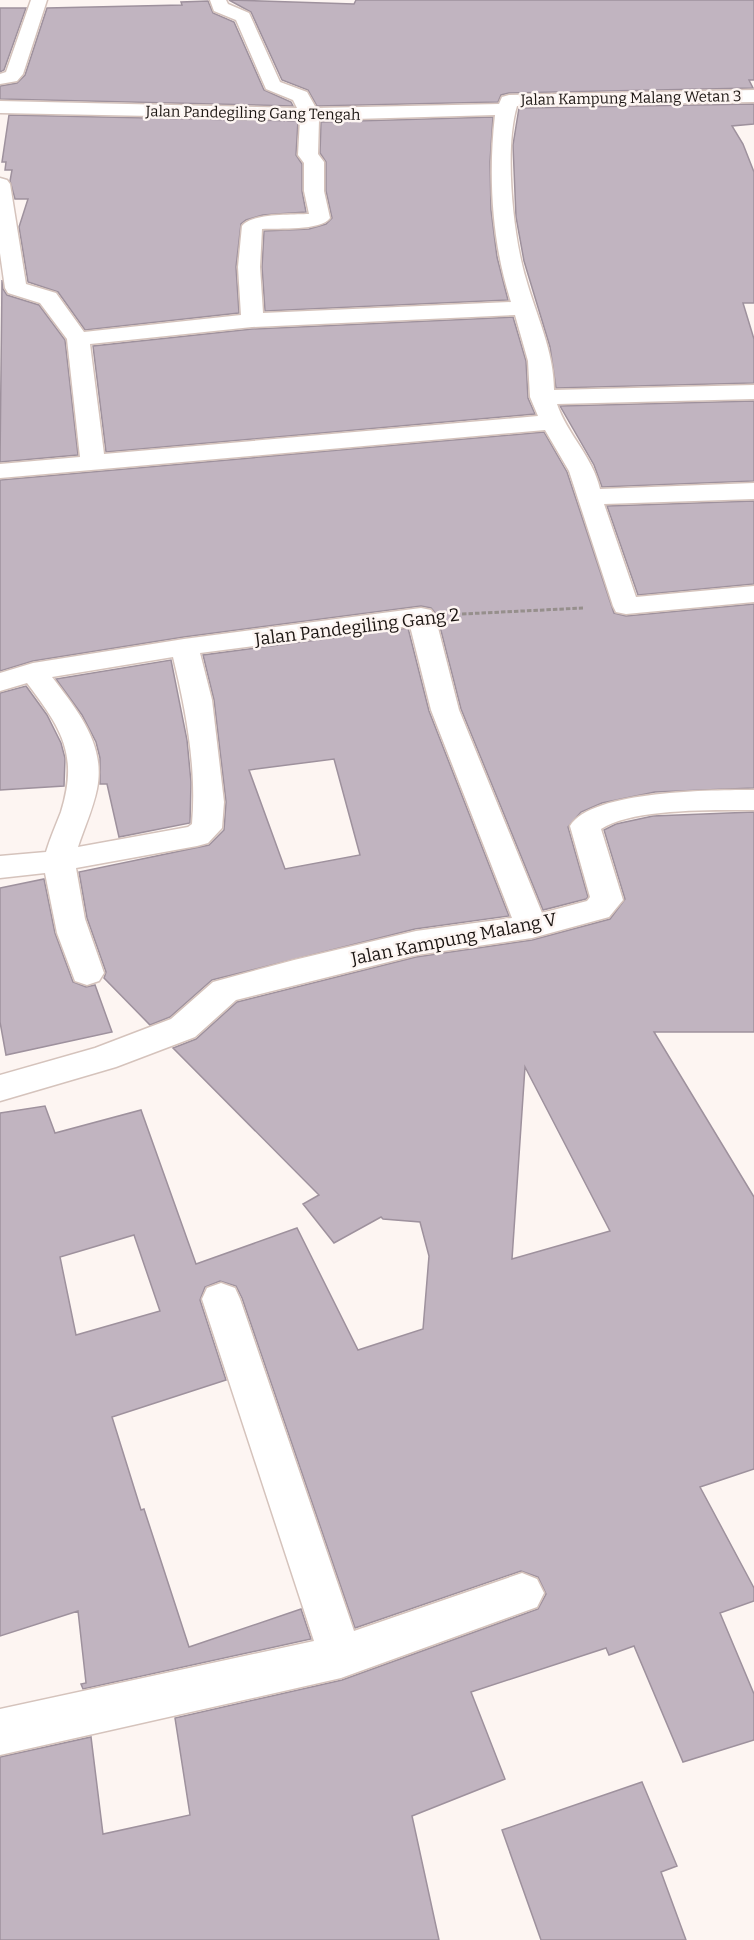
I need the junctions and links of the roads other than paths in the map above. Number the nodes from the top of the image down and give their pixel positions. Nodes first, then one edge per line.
1 (39, 0) edge
2 (218, 0) edge
3 (5, 78) edge
4 (754, 96) edge
5 (507, 106) junction
6 (0, 107) edge
7 (310, 114) junction
8 (0, 184) edge
9 (8, 289) edge
10 (523, 308) junction
11 (252, 320) junction
12 (78, 339) junction
13 (754, 392) edge
14 (542, 397) junction
15 (553, 422) junction
16 (93, 464) junction
17 (0, 471) edge
18 (754, 491) edge
19 (589, 497) junction
20 (754, 594) edge
21 (184, 647) junction
22 (33, 672) junction
23 (0, 682) edge
24 (754, 800) edge
25 (59, 861) junction
26 (0, 867) edge
27 (532, 927) junction
28 (87, 973) dead end
29 (0, 1088) edge
30 (221, 1299) dead end
31 (522, 1593) dead end
32 (341, 1657) junction
33 (0, 1732) edge

1 - 3 street
2 - 7 street
4 - 5 street, Jalan Kampung Malang Wetan 3
5 - 7 street, Jalan Pandegiling Gang Tengah
5 - 10 street
6 - 7 street, Jalan Pandegiling Gang Tengah
7 - 11 street
8 - 9 street
9 - 12 street
10 - 11 street
10 - 14 street
11 - 12 street
12 - 16 street
13 - 14 street
14 - 15 street
15 - 16 street
15 - 19 street
16 - 17 street
18 - 19 street
19 - 20 street
21 - 22 street, Jalan Pandegiling Gang 2
21 - 25 street
21 - 27 street, Jalan Pandegiling Gang 2
22 - 23 street, Jalan Pandegiling Gang 2
22 - 25 street
24 - 27 street, Jalan Kampung Malang V
25 - 26 street
25 - 28 street
27 - 29 street, Jalan Kampung Malang V
30 - 32 street
31 - 32 street
32 - 33 street

